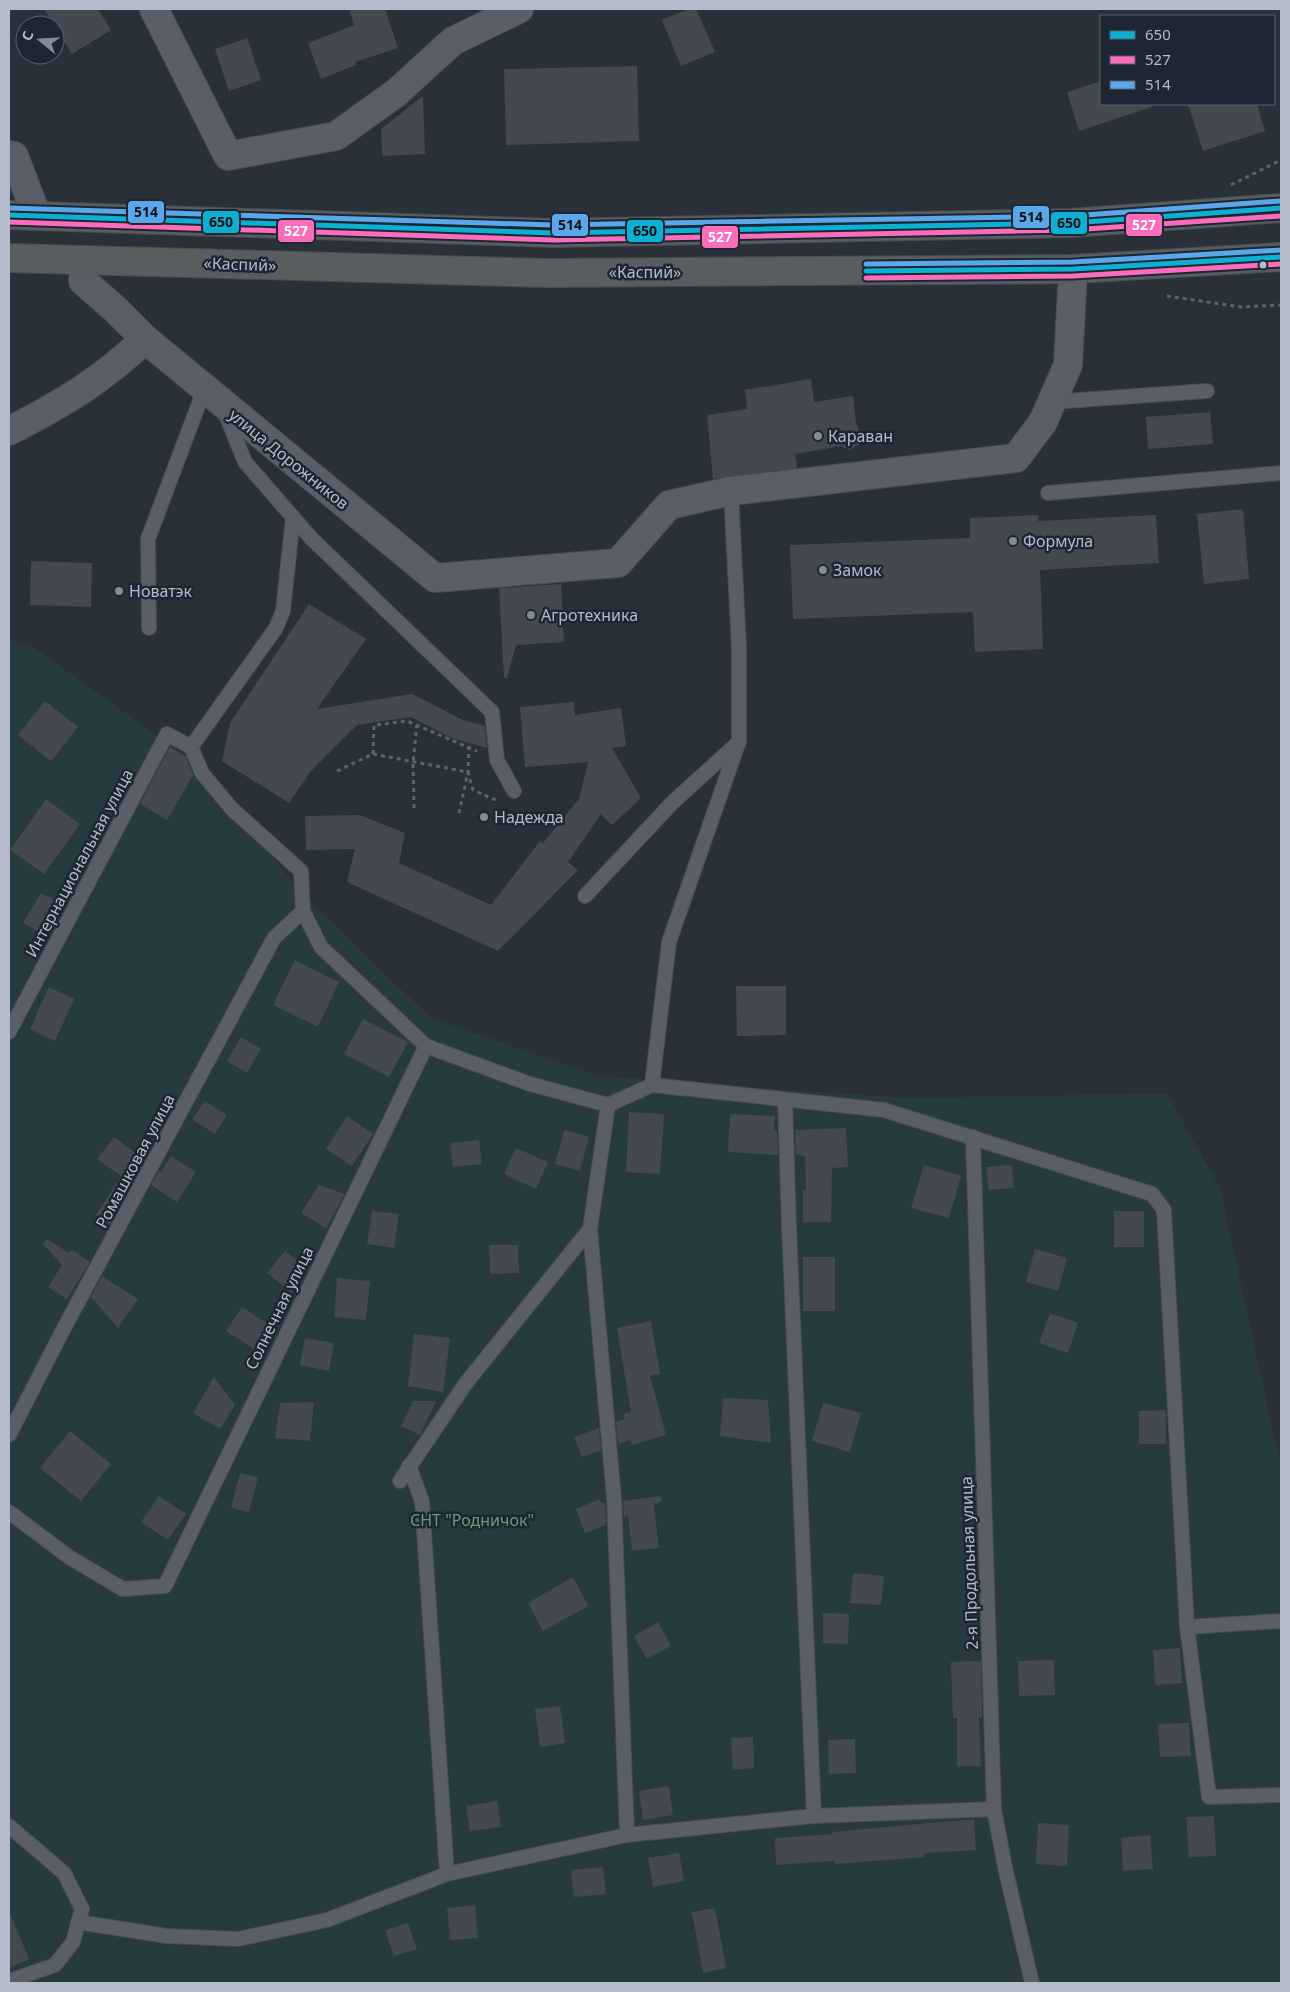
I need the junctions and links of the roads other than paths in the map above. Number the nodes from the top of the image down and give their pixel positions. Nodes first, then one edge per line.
1 (154, 9) edge
2 (519, 9) edge
3 (9, 155) edge
4 (1281, 208) edge
5 (9, 215) edge
6 (37, 216) junction
7 (1281, 257) edge
8 (9, 258) edge
9 (1073, 269) junction
10 (84, 270) junction
11 (145, 339) junction
12 (1207, 391) dead end
13 (213, 397) junction
14 (1051, 402) junction
15 (9, 431) edge
16 (1281, 473) edge
17 (731, 491) junction
18 (1048, 493) dead end
19 (293, 517) junction
20 (148, 628) dead end
21 (739, 742) junction
22 (191, 747) junction
23 (514, 791) dead end
24 (585, 896) dead end
25 (303, 911) junction
26 (9, 1032) edge
27 (426, 1046) junction
28 (652, 1086) junction
29 (785, 1100) junction
30 (608, 1105) junction
31 (973, 1137) junction
32 (590, 1229) junction
33 (9, 1435) edge
34 (410, 1466) junction
35 (400, 1481) dead end
36 (9, 1512) edge
37 (1281, 1621) edge
38 (1187, 1626) junction
39 (1281, 1795) edge
40 (994, 1808) junction
41 (814, 1816) junction
42 (9, 1826) edge
43 (627, 1835) junction
44 (447, 1874) junction
45 (78, 1922) junction
46 (9, 1981) edge
47 (1032, 1983) edge

1 - 2 street
3 - 6 street
4 - 6 highway
5 - 6 highway
7 - 9 highway, «Каспий»
8 - 10 highway, «Каспий»
9 - 10 highway, «Каспий»
9 - 14 street
10 - 11 street, улица Дорожников
11 - 13 street, улица Дорожников
11 - 15 street
12 - 14 lane
13 - 17 street, улица Дорожников
13 - 19 lane
13 - 20 lane
14 - 17 street
16 - 18 lane
17 - 21 lane
19 - 22 lane
19 - 23 lane
21 - 24 lane
21 - 28 lane
22 - 25 lane
22 - 26 lane, Интернациональная улица
25 - 27 lane
25 - 33 lane, Ромашковая улица
27 - 30 lane
27 - 36 lane, Солнечная улица
28 - 29 lane
28 - 30 lane
29 - 31 lane
29 - 41 lane
30 - 32 lane
31 - 38 lane
31 - 40 lane, 2-я Продольная улица
32 - 34 lane
32 - 43 lane
34 - 35 lane
34 - 44 lane
37 - 38 lane
38 - 39 lane
40 - 41 lane
40 - 47 lane, 2-я Продольная улица
41 - 43 lane
42 - 45 lane
43 - 44 lane
44 - 45 lane
45 - 46 lane

